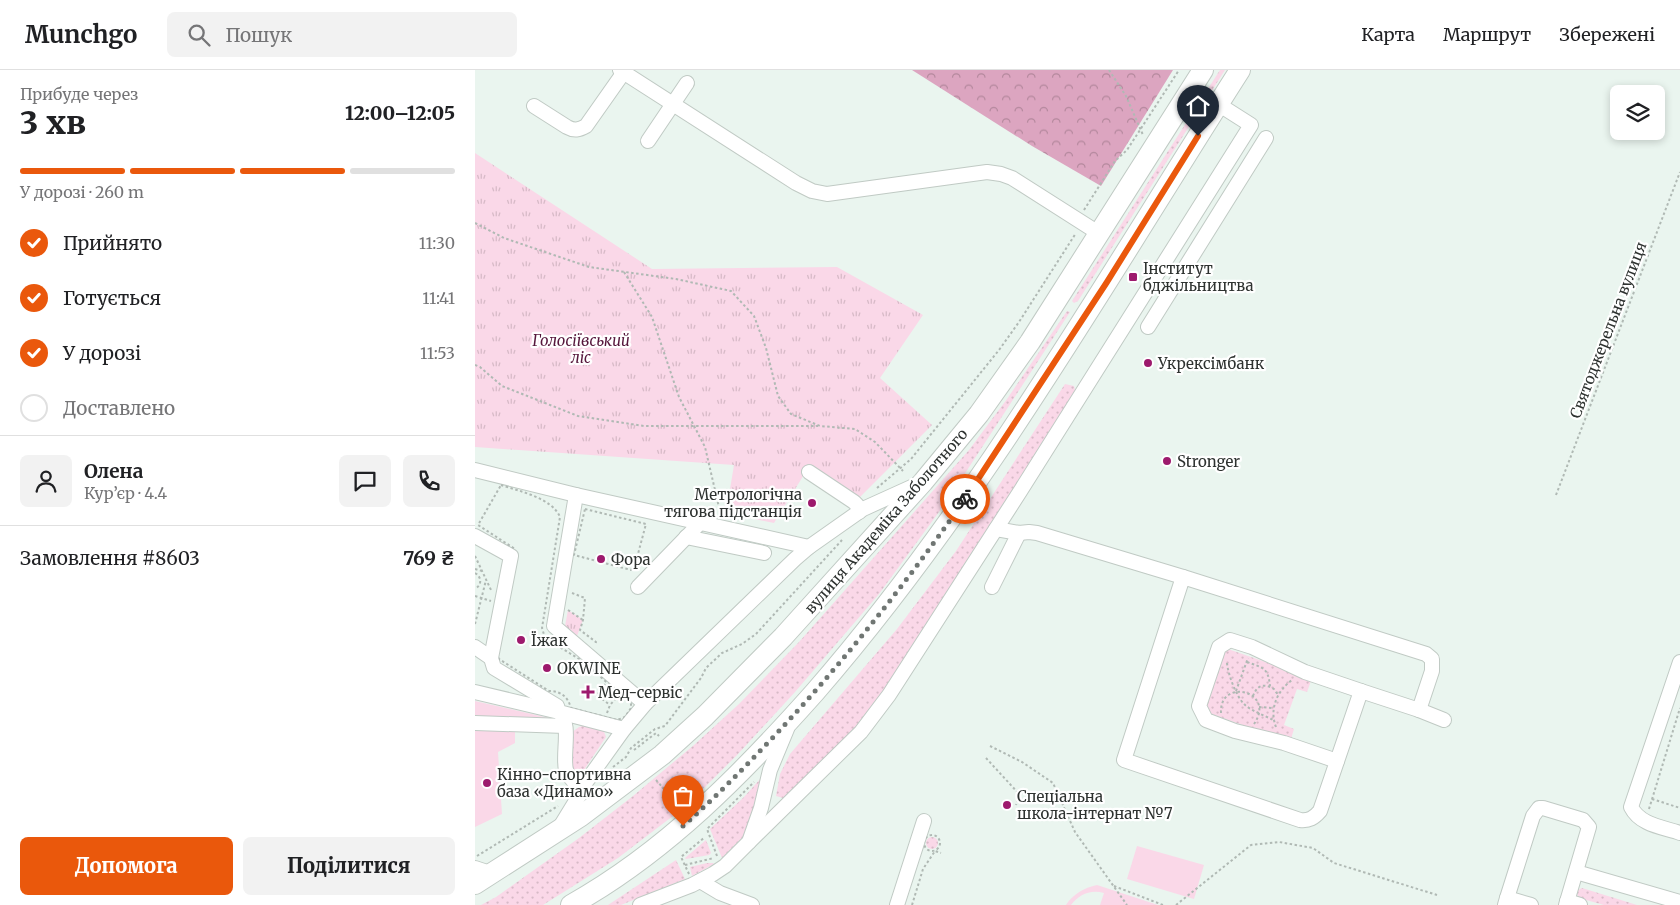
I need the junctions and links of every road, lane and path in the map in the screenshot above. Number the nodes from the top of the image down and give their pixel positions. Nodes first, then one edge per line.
1 (1109, 70) edge
2 (1203, 70) edge
3 (1240, 70) edge
4 (622, 71) edge
5 (687, 83) dead end
6 (673, 104) junction
7 (1219, 104) junction
8 (534, 106) dead end
9 (1143, 134) dead end
10 (1265, 138) dead end
11 (648, 142) dead end
12 (1680, 172) edge
13 (475, 223) edge
14 (1100, 234) junction
15 (623, 272) junction
16 (1148, 327) dead end
17 (475, 365) edge
18 (694, 426) junction
19 (820, 426) junction
20 (475, 470) edge
21 (903, 470) dead end
22 (809, 472) dead end
23 (923, 482) junction
24 (575, 494) junction
25 (1556, 495) dead end
26 (585, 509) joint
27 (859, 512) junction
28 (721, 516) dead end
29 (700, 522) junction
30 (996, 529) junction
31 (1019, 533) junction
32 (475, 536) edge
33 (686, 537) junction
34 (809, 547) junction
35 (764, 553) dead end
36 (475, 556) edge
37 (475, 571) edge
38 (482, 571) junction
39 (1183, 577) junction
40 (486, 579) junction
41 (480, 584) junction
42 (485, 586) junction
43 (574, 586) dead end
44 (992, 586) dead end
45 (638, 587) dead end
46 (475, 589) edge
47 (494, 595) dead end
48 (475, 596) edge
49 (481, 598) junction
50 (498, 603) dead end
51 (567, 618) dead end
52 (583, 620) junction
53 (475, 624) edge
54 (1225, 643) junction
55 (475, 647) edge
56 (1252, 647) junction
57 (592, 649) dead end
58 (491, 658) junction
59 (1247, 662) junction
60 (1680, 662) edge
61 (1305, 672) junction
62 (606, 682) dead end
63 (1240, 684) junction
64 (1269, 686) junction
65 (1361, 690) junction
66 (1242, 691) junction
67 (475, 692) edge
68 (1236, 692) junction
69 (620, 694) dead end
70 (1278, 695) junction
71 (1253, 696) junction
72 (645, 704) junction
73 (610, 705) junction
74 (1259, 707) junction
75 (1273, 708) junction
76 (1680, 708) edge
77 (1419, 710) junction
78 (559, 712) junction
79 (1259, 713) junction
80 (794, 715) junction
81 (605, 717) dead end
82 (1273, 720) junction
83 (1445, 720) dead end
84 (475, 723) edge
85 (565, 726) junction
86 (623, 729) junction
87 (1232, 730) junction
88 (659, 737) dead end
89 (1284, 743) junction
90 (989, 746) dead end
91 (634, 750) dead end
92 (986, 758) dead end
93 (1337, 761) junction
94 (656, 780) dead end
95 (760, 785) junction
96 (581, 789) junction
97 (1652, 799) junction
98 (788, 804) junction
99 (1016, 805) dead end
100 (681, 808) dead end
101 (1680, 808) edge
102 (1648, 813) dead end
103 (924, 821) dead end
104 (1680, 832) edge
105 (557, 833) junction
106 (705, 837) dead end
107 (749, 842) junction
108 (935, 851) junction
109 (941, 853) dead end
110 (685, 865) junction
111 (484, 871) edge
112 (1576, 872) junction
113 (695, 878) junction
114 (475, 884) edge
115 (1112, 885) junction
116 (1437, 895) dead end
117 (1506, 902) edge
118 (1680, 902) edge
119 (1571, 904) edge
120 (571, 905) edge
121 (641, 905) edge
122 (752, 905) edge
123 (897, 905) edge
124 (912, 905) edge
125 (1127, 905) edge
126 (1163, 905) edge
127 (1176, 905) edge
128 (1531, 905) edge

1 - 9 path
2 - 14 highway, вулиця Академіка Заболотного
3 - 7 highway
4 - 6 street
4 - 8 street
5 - 6 street
6 - 11 street
6 - 14 street
7 - 30 street
7 - 80 highway
10 - 16 street
12 - 25 path, Святоджерельна вулиця
13 - 15 path
14 - 23 highway, вулиця Академіка Заболотного
15 - 18 path
15 - 19 path
17 - 18 path
18 - 19 path
18 - 28 path
19 - 21 path
20 - 24 street
22 - 27 street
23 - 27 street
23 - 105 highway, вулиця Академіка Заболотного
24 - 29 street
24 - 72 street
26 - 26 path
27 - 34 street
29 - 33 street
29 - 34 street
30 - 31 street
30 - 98 street
31 - 39 street
31 - 44 street
32 - 58 street
33 - 35 street
33 - 45 street
34 - 72 street
36 - 38 path
37 - 38 path
37 - 41 path
38 - 40 path
39 - 77 street
39 - 93 street
40 - 42 path
40 - 47 path
41 - 42 path
41 - 46 path
42 - 49 path
43 - 52 path
48 - 49 path
49 - 50 path
49 - 53 path
51 - 52 path
52 - 57 path
54 - 56 street
54 - 68 path
54 - 87 street
55 - 58 street
56 - 59 path
56 - 61 street
58 - 78 street
59 - 63 path
59 - 64 path
60 - 104 street
61 - 65 street
61 - 70 path
62 - 73 path
63 - 66 path
63 - 68 path
64 - 70 path
64 - 71 path
65 - 77 street
65 - 93 street
66 - 68 path
66 - 71 path
67 - 78 street
68 - 79 path
68 - 87 path
69 - 73 path
70 - 75 path
71 - 74 path
72 - 86 street
73 - 81 path
74 - 75 path
74 - 79 path
75 - 82 path
76 - 97 path
77 - 83 street
78 - 85 street
78 - 86 street
79 - 82 path
79 - 87 path
80 - 95 street
80 - 120 highway
82 - 89 path
84 - 85 street
85 - 96 street
86 - 96 street
87 - 89 street
88 - 91 path
89 - 93 street
90 - 115 path
92 - 99 path
94 - 100 path
95 - 98 street
95 - 107 street
95 - 110 path
96 - 105 street
97 - 101 path
97 - 102 path
98 - 107 street
103 - 123 street
105 - 111 highway, вулиця Академіка Заболотного
106 - 110 path
107 - 113 street
108 - 108 path
108 - 109 path
108 - 124 path
110 - 113 path
111 - 114 highway, вулиця Академіка Заболотного
112 - 117 street
112 - 118 street
112 - 119 street
113 - 121 street
113 - 122 street
115 - 125 path
115 - 126 path
116 - 127 path
117 - 128 street

